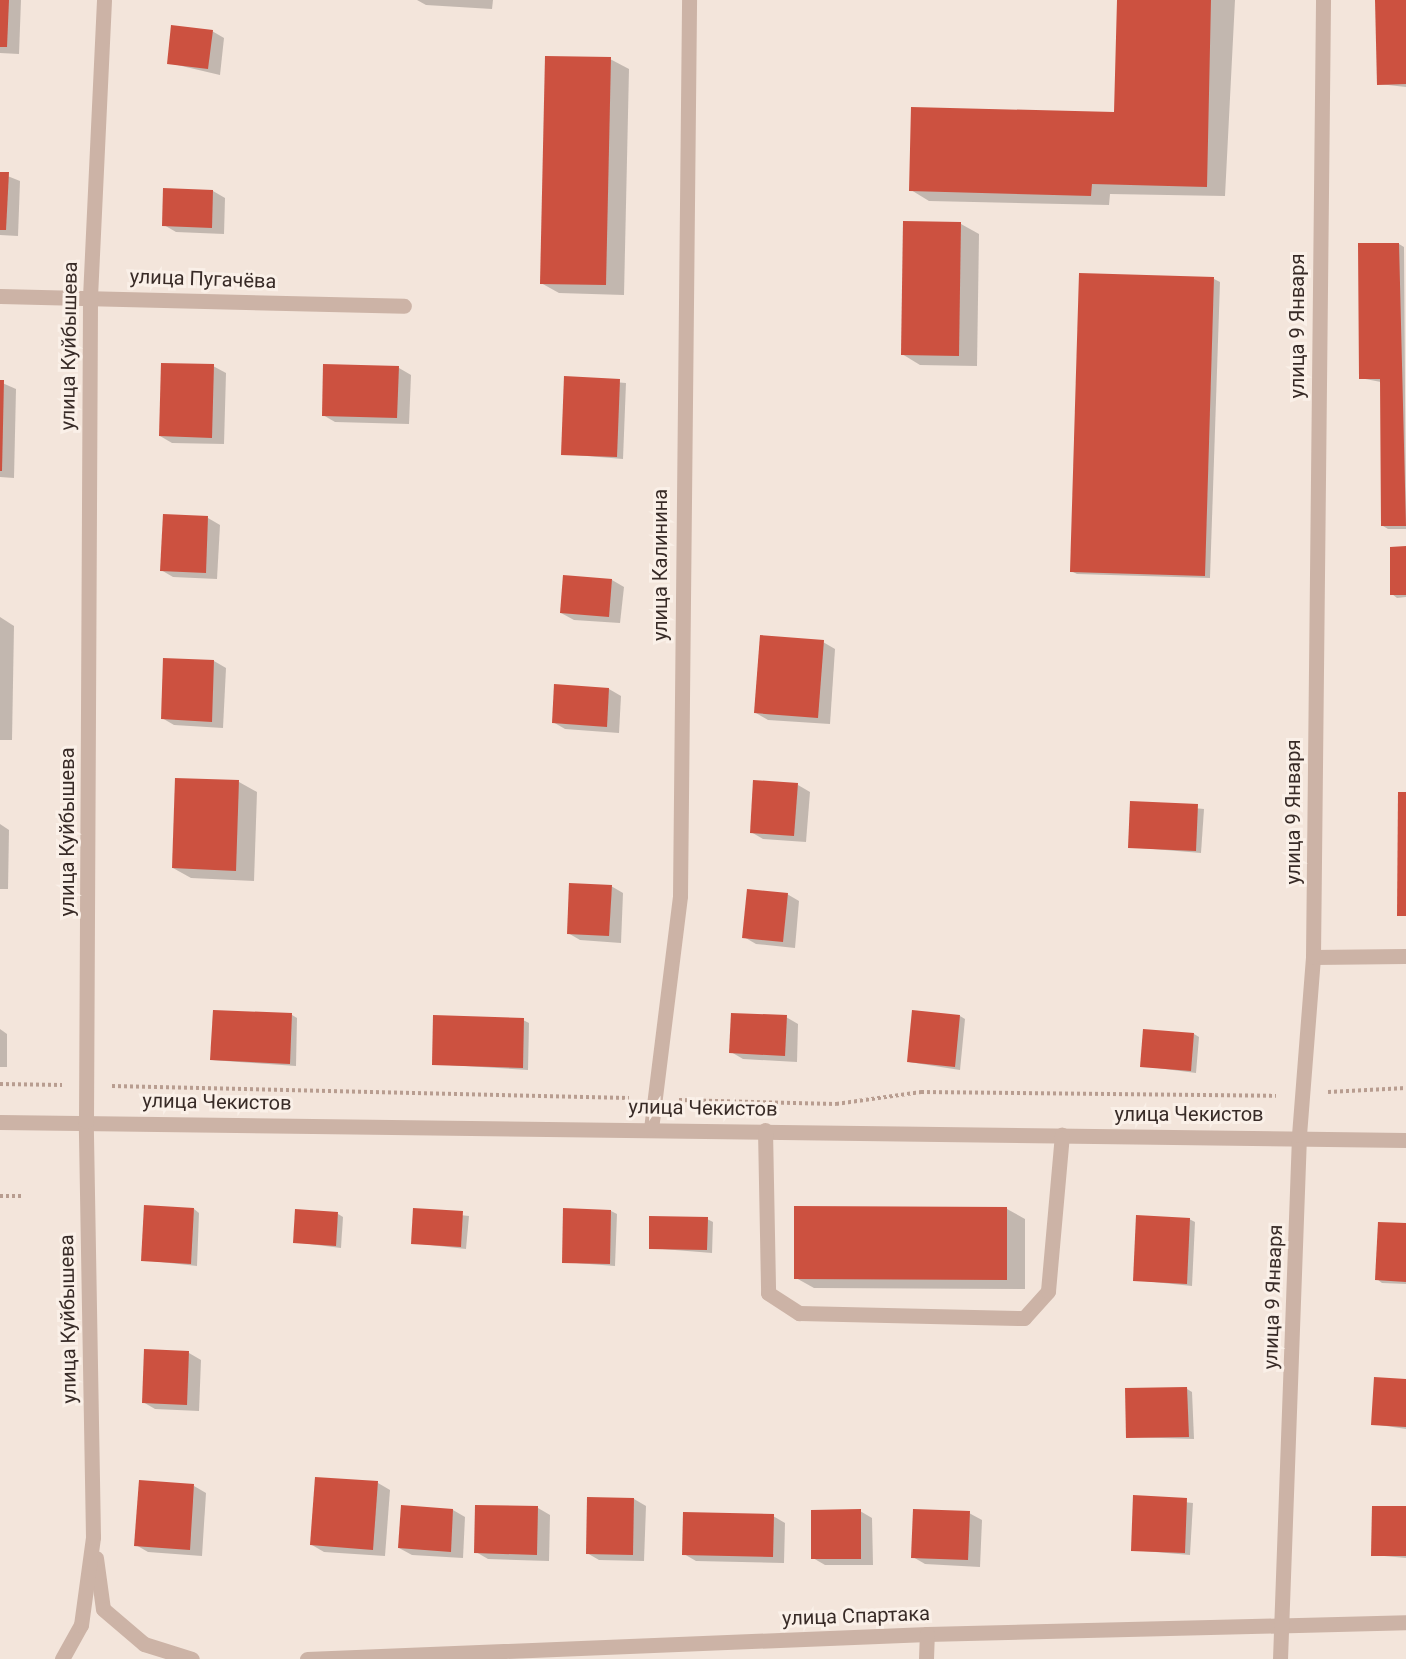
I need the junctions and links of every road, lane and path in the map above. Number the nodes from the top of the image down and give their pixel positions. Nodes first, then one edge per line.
1 (104, 0) edge
2 (689, 0) edge
3 (1323, 0) edge
4 (0, 296) edge
5 (90, 297) junction
6 (404, 306) dead end
7 (1406, 956) edge
8 (1313, 957) junction
9 (0, 1084) edge
10 (87, 1086) junction
11 (1406, 1088) edge
12 (1302, 1095) junction
13 (654, 1099) junction
14 (86, 1121) junction
15 (0, 1122) edge
16 (651, 1129) junction
17 (765, 1130) junction
18 (1062, 1135) junction
19 (1299, 1136) junction
20 (1406, 1140) edge
21 (0, 1196) edge
22 (24, 1196) dead end
23 (93, 1537) junction
24 (1406, 1622) edge
25 (1281, 1624) junction
26 (927, 1634) junction
27 (62, 1659) edge
28 (192, 1659) edge
29 (307, 1659) edge
30 (926, 1659) edge
31 (1280, 1659) edge

1 - 5 street, улица Куйбышева
2 - 13 street, улица Калинина
3 - 8 street, улица 9 Января
4 - 5 street, улица Пугачёва
5 - 6 street, улица Пугачёва
5 - 10 street, улица Куйбышева
7 - 8 street
8 - 12 street, улица 9 Января
9 - 10 path
10 - 13 path
10 - 14 street, улица Куйбышева
11 - 12 path
12 - 13 path
12 - 19 street, улица 9 Января
13 - 16 street, улица Калинина
14 - 15 street, улица Чекистов
14 - 16 street, улица Чекистов
14 - 23 street, улица Куйбышева
16 - 17 street, улица Чекистов
17 - 18 street, улица Чекистов
17 - 18 street
18 - 19 street, улица Чекистов
19 - 20 street, улица Чекистов
19 - 25 street, улица 9 Января
21 - 22 path
23 - 27 street, улица Куйбышева
23 - 28 street
24 - 25 street, улица Спартака
25 - 26 street, улица Спартака
25 - 31 street, улица 9 Января
26 - 29 street, улица Спартака
26 - 30 street

